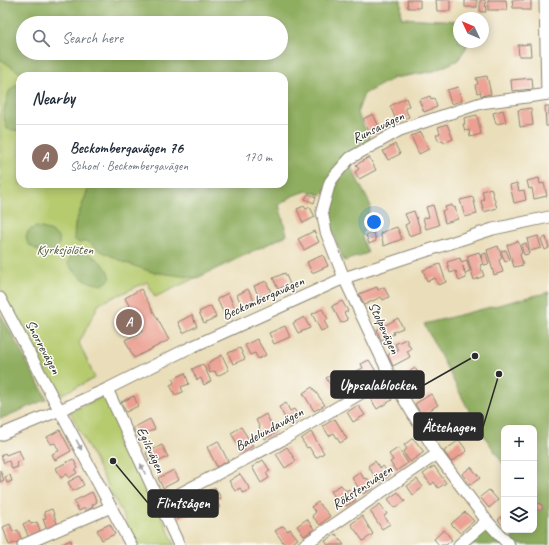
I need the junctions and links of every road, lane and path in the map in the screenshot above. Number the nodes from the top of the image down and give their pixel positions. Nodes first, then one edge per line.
1 (545, 0) edge
2 (548, 94) edge
3 (549, 216) edge
4 (344, 278) junction
5 (0, 298) edge
6 (390, 376) junction
7 (107, 389) junction
8 (60, 410) junction
9 (0, 435) edge
10 (437, 454) junction
11 (160, 504) junction
12 (112, 507) junction
13 (487, 521) junction
14 (23, 545) edge
15 (131, 545) edge
16 (178, 545) edge
17 (304, 545) edge
18 (459, 545) edge
19 (509, 545) edge

1 - 2 street
2 - 4 street, Runsavägen
3 - 4 street, Beckombergavägen
4 - 6 street, Stolpevägen
4 - 7 street, Beckombergavägen
5 - 8 street, Snorrevägen
6 - 10 street, Stolpevägen
6 - 11 street, Badelundavägen
7 - 8 street, Beckombergavägen
11 -> 7 street, Egilsvägen
8 - 9 street, Beckombergavägen
8 -> 12 street
10 - 13 street, Stolpevägen
10 - 17 street, Rökstensvägen
11 - 16 street, Egilsvägen
12 - 14 street
12 - 15 street
13 - 18 street
13 - 19 street, Stolpevägen

